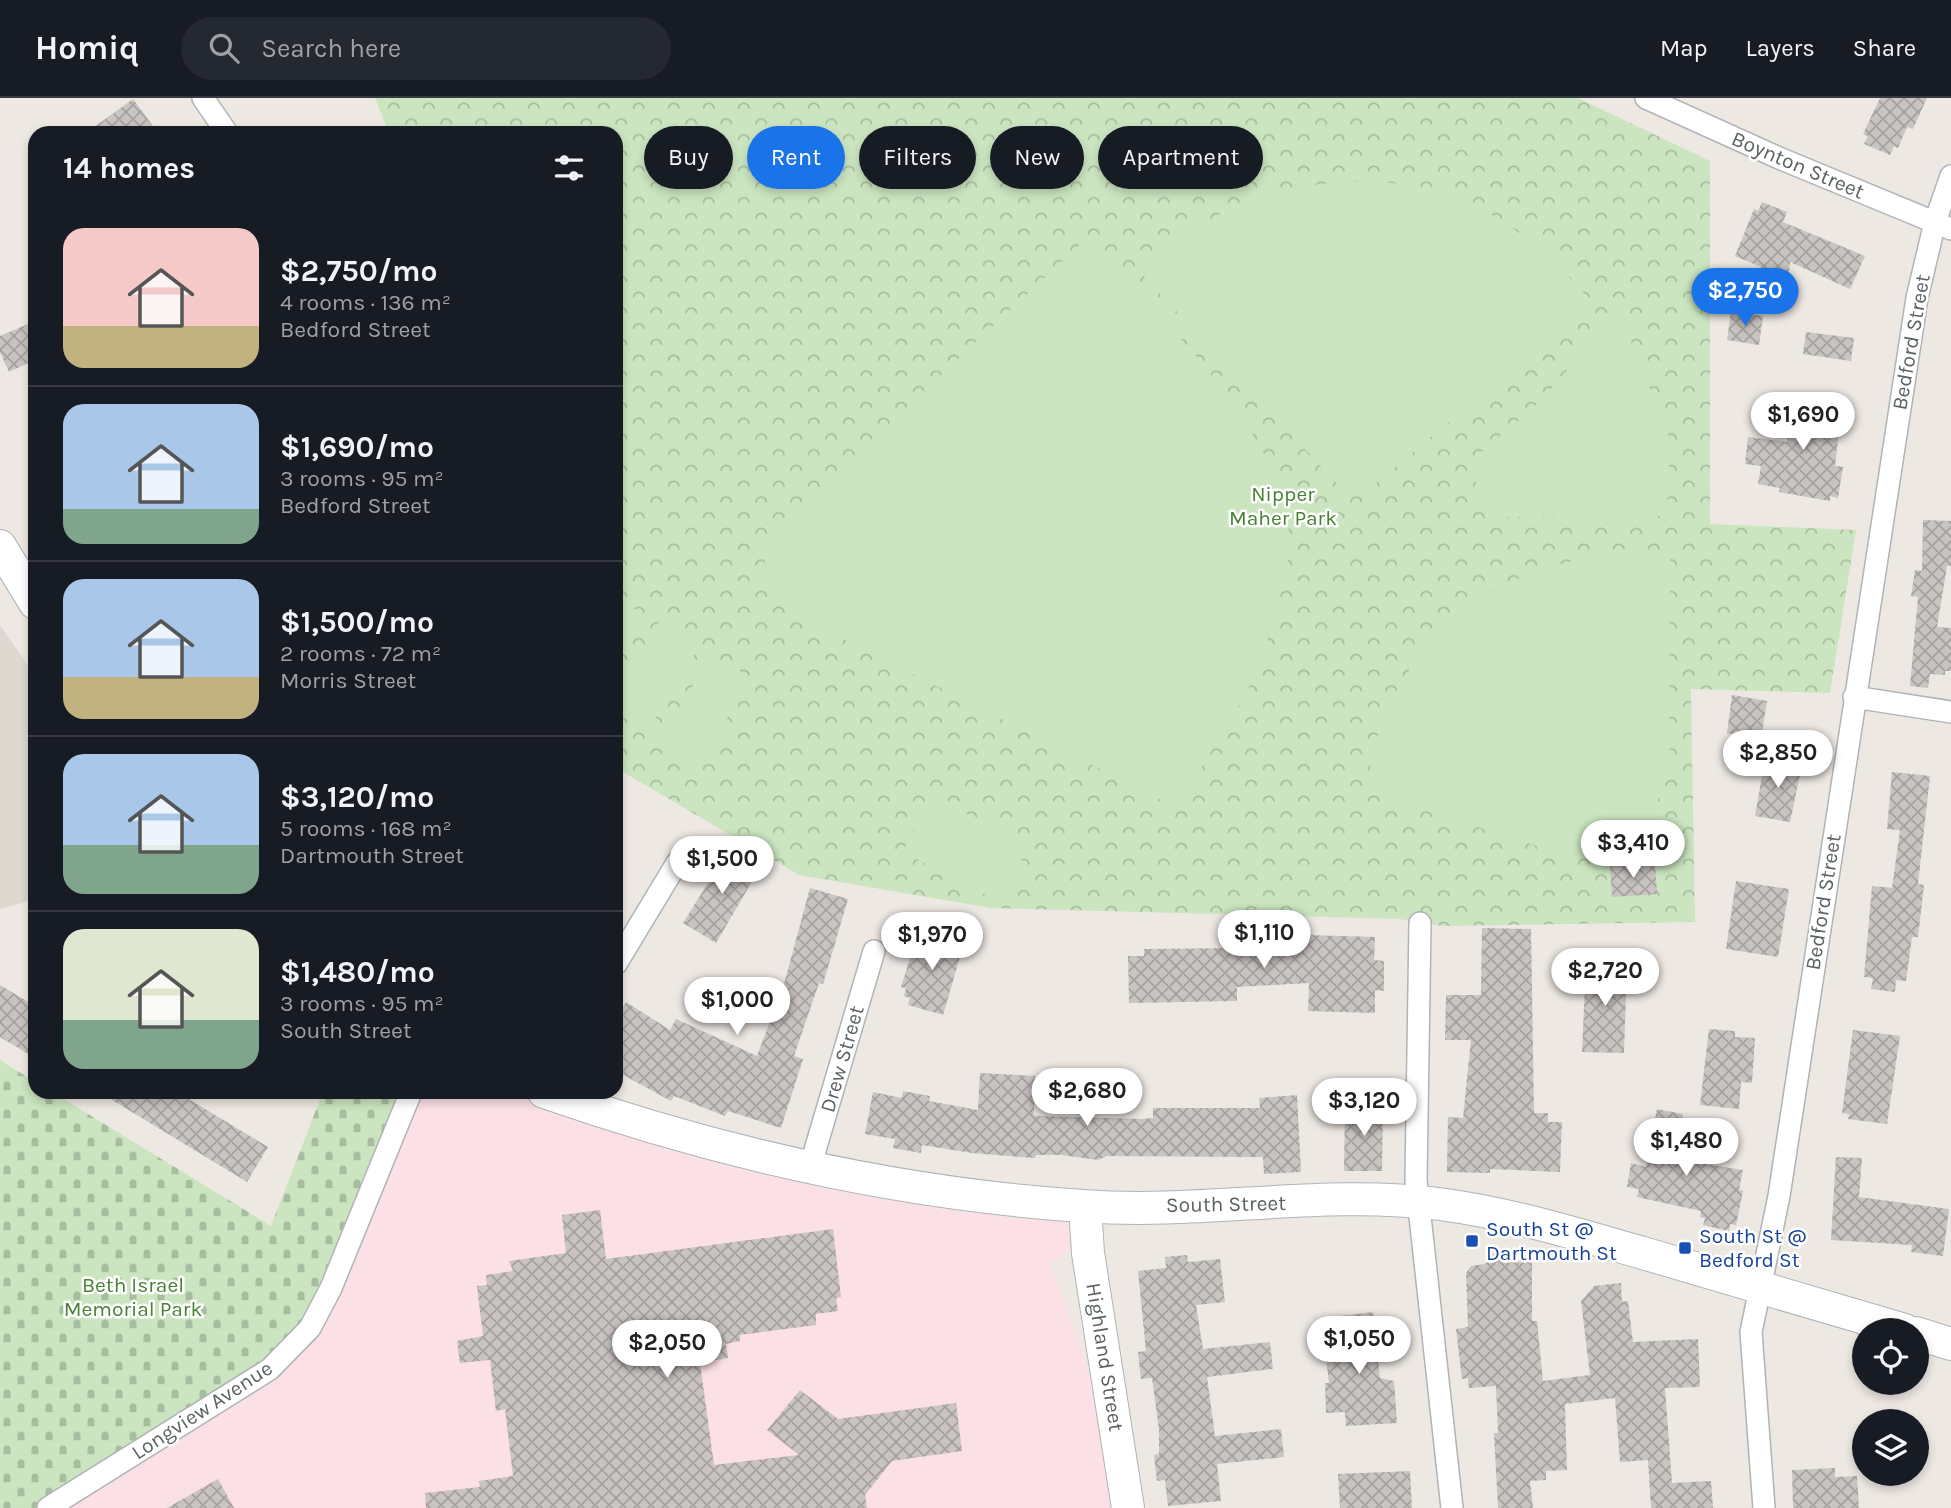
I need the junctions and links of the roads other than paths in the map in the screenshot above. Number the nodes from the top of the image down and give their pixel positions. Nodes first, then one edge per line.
1 (203, 98) edge
2 (1647, 98) edge
3 (222, 126) edge
4 (1951, 176) edge
5 (1943, 225) edge
6 (0, 546) edge
7 (28, 592) edge
8 (1854, 697) junction
9 (1951, 712) edge
10 (677, 863) dead end
11 (1419, 923) dead end
12 (874, 951) dead end
13 (623, 952) edge
14 (408, 1099) edge
15 (566, 1099) edge
16 (810, 1167) junction
17 (1418, 1202) junction
18 (1085, 1207) junction
19 (1760, 1288) junction
20 (1864, 1318) edge
21 (1929, 1337) edge
22 (1951, 1344) edge
23 (48, 1508) edge
24 (1128, 1508) edge
25 (1452, 1508) edge
26 (1764, 1508) edge

1 - 3 street
2 - 5 street, Boynton Street
4 - 5 street, Bedford Street
5 - 8 street, Bedford Street
6 - 7 main road
8 - 9 street
8 - 19 street, Bedford Street
10 - 13 street
11 - 17 street
12 - 16 street, Drew Street
14 - 23 street, Longview Avenue
15 - 16 main road, South Street
16 - 18 main road, South Street
17 - 18 main road, South Street
17 - 19 main road, South Street
17 - 25 street
18 - 24 main road, Highland Street
19 - 20 main road, South Street
19 - 26 street, Bedford Street
21 - 22 main road

